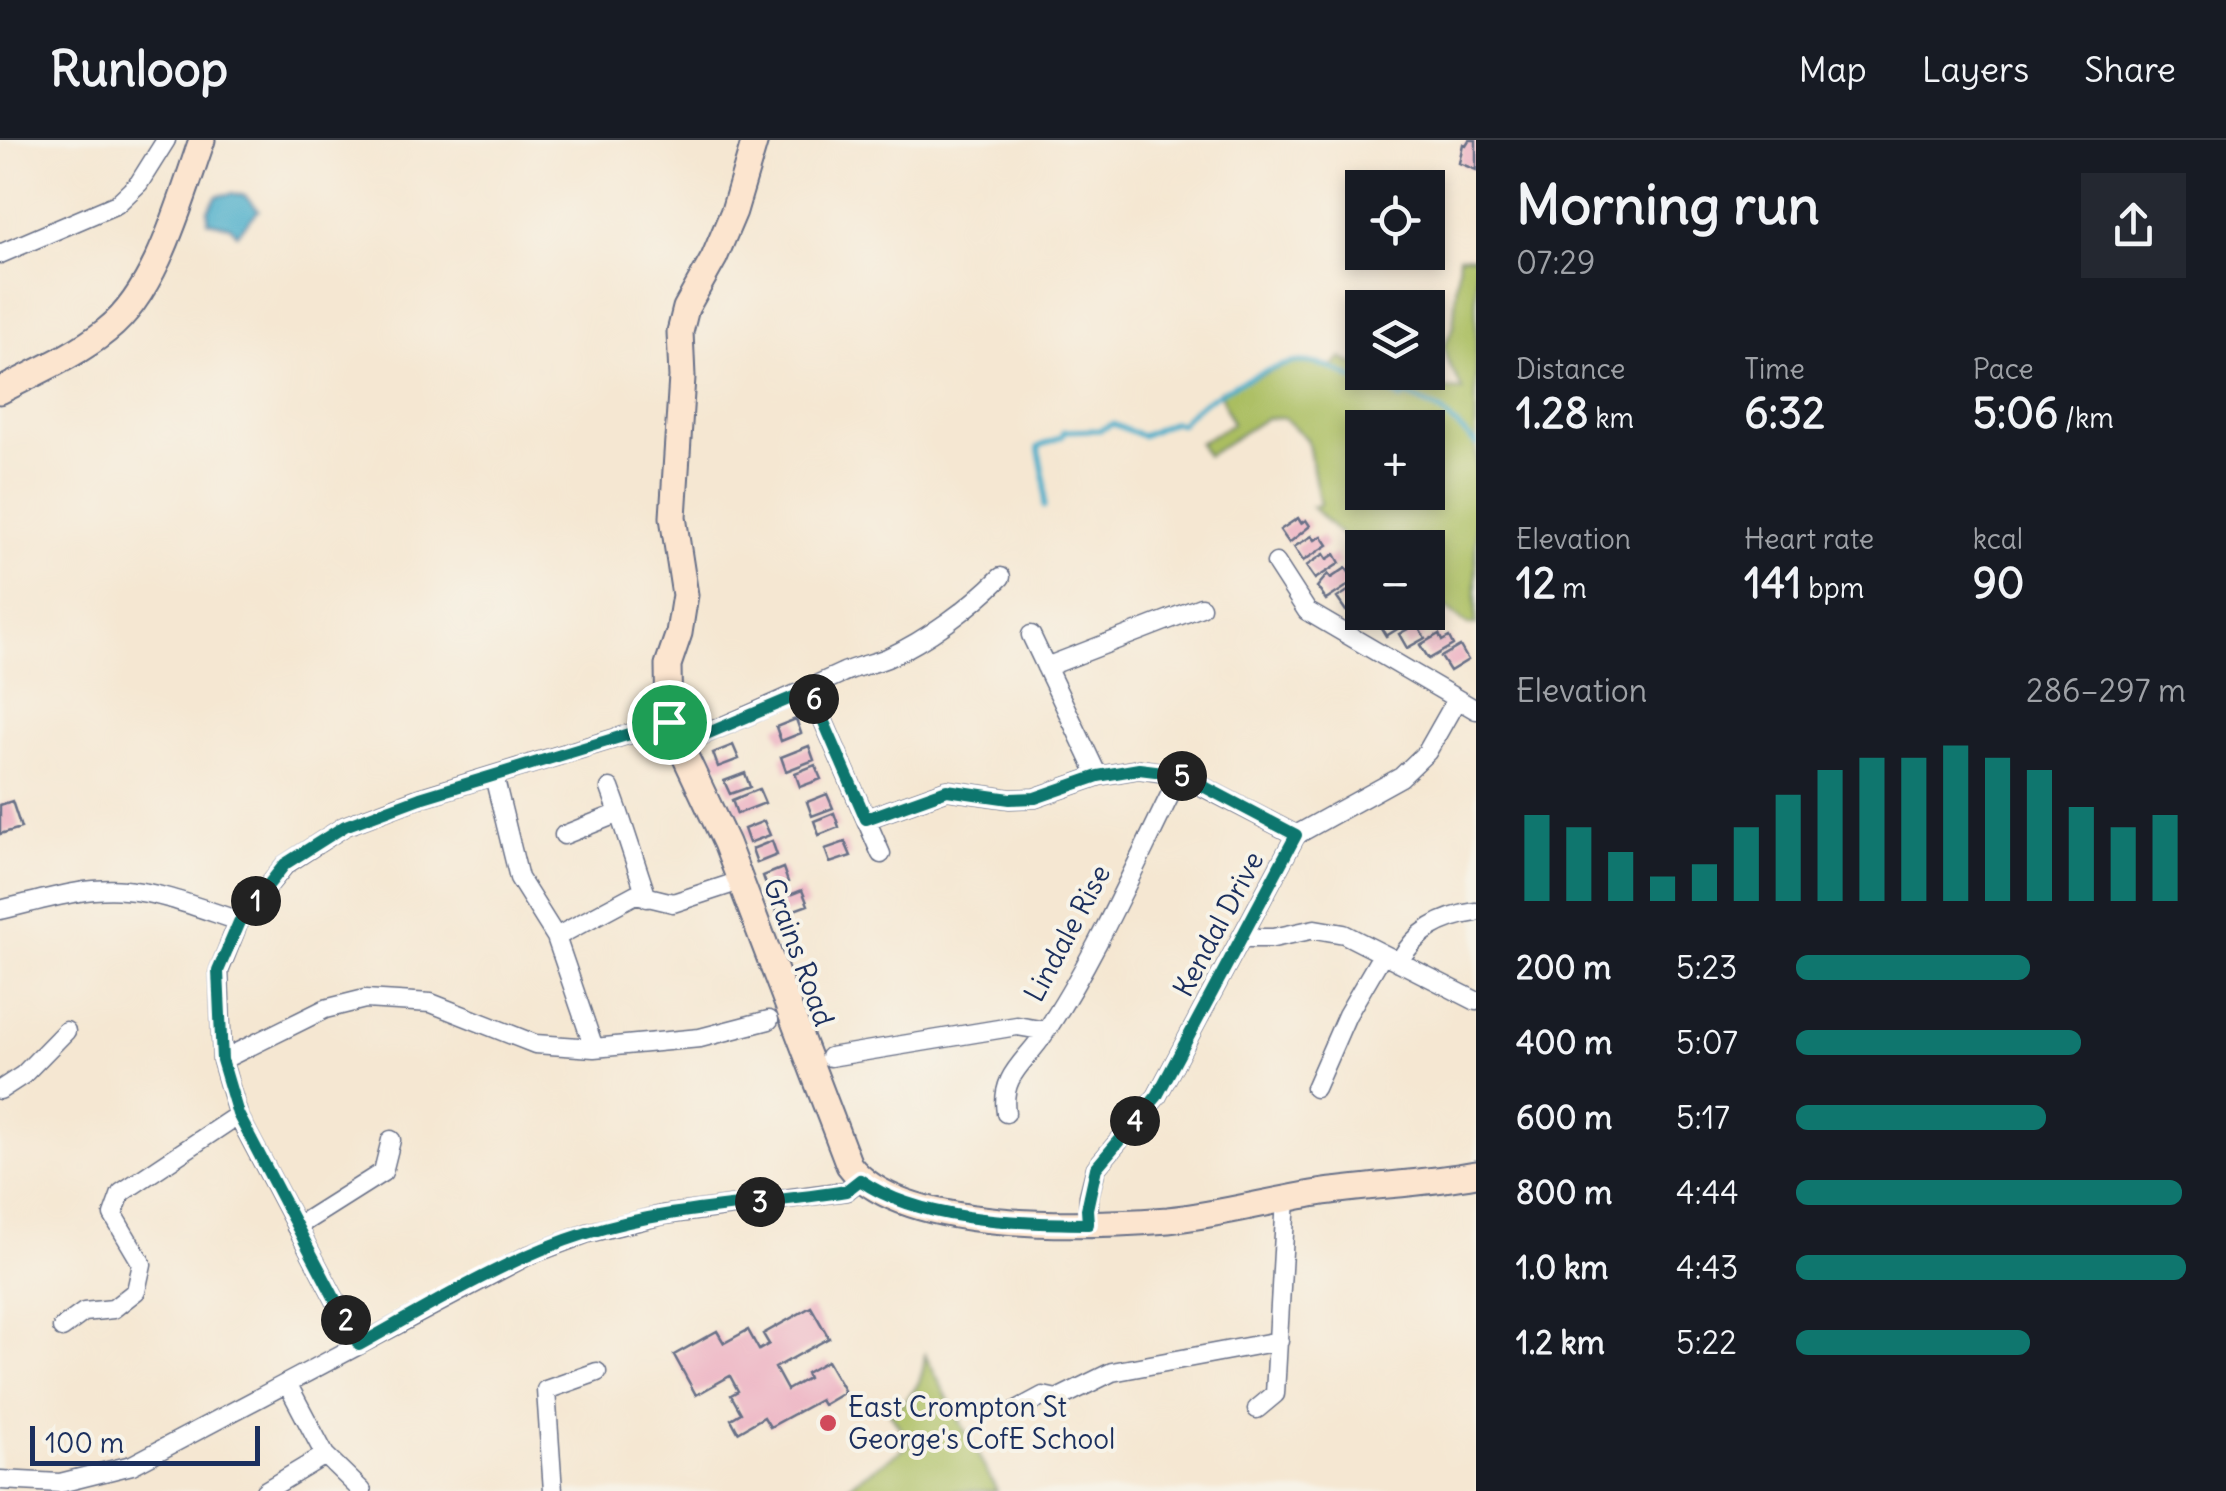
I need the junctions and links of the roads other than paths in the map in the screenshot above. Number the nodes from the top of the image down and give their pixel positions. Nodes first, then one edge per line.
1 (166, 140) edge
2 (202, 140) edge
3 (756, 140) edge
4 (0, 254) edge
5 (0, 391) edge
6 (1276, 562) dead end
7 (1001, 577) dead end
8 (1201, 607) dead end
9 (1031, 635) dead end
10 (1046, 666) junction
11 (810, 690) junction
12 (1457, 700) junction
13 (1476, 710) edge
14 (674, 734) junction
15 (1180, 774) junction
16 (494, 776) junction
17 (1098, 776) junction
18 (610, 788) dead end
19 (618, 814) junction
20 (866, 819) junction
21 (564, 835) dead end
22 (1296, 835) junction
23 (881, 854) dead end
24 (728, 885) dead end
25 (647, 898) junction
26 (0, 910) edge
27 (1476, 912) edge
28 (239, 922) junction
29 (556, 937) junction
30 (1243, 938) junction
31 (1391, 959) junction
32 (1476, 1001) edge
33 (769, 1020) dead end
34 (66, 1031) dead end
35 (1046, 1031) junction
36 (594, 1048) junction
37 (830, 1057) dead end
38 (222, 1060) junction
39 (1314, 1088) dead end
40 (0, 1090) edge
41 (1006, 1113) dead end
42 (238, 1114) junction
43 (390, 1140) dead end
44 (1476, 1174) edge
45 (860, 1180) junction
46 (1286, 1198) junction
47 (1088, 1224) junction
48 (296, 1227) junction
49 (62, 1328) dead end
50 (1279, 1341) junction
51 (359, 1345) junction
52 (597, 1372) dead end
53 (287, 1383) junction
54 (1257, 1410) dead end
55 (1015, 1411) dead end
56 (325, 1455) junction
57 (0, 1480) edge
58 (265, 1491) edge
59 (362, 1491) edge
60 (553, 1491) edge

1 - 4 street
2 - 5 street
3 - 14 street, Grains Road
6 - 12 street
7 - 11 street
8 - 10 street
9 - 10 street
10 - 17 street
11 - 14 street
11 - 20 street
12 - 13 street
12 - 22 street, Kendal Drive
14 - 16 street
14 - 45 street, Grains Road
15 - 17 street
15 - 22 street
15 - 35 street, Lindale Rise
16 - 28 street
16 - 29 street
17 - 20 street
18 - 19 street
19 - 21 street
19 - 25 street
20 - 23 street
22 - 30 street, Kendal Drive
24 - 25 street
25 - 29 street
26 - 28 street
27 - 31 street
28 - 38 street
29 - 36 street
30 - 31 street
30 - 47 street, Kendal Drive
31 - 32 street
31 - 39 street
33 - 36 street
34 - 40 street
35 - 37 street
35 - 41 street, Lindale Rise
36 - 38 street
38 - 42 street
42 - 48 street
42 - 49 street
43 - 48 street
44 - 46 street
45 - 47 street
45 - 51 street
46 - 47 street
46 - 50 street
48 - 51 street
50 - 54 street
50 - 55 street
51 - 53 street
52 - 60 street
53 - 56 street
53 - 57 street
56 - 58 street
56 - 59 street

